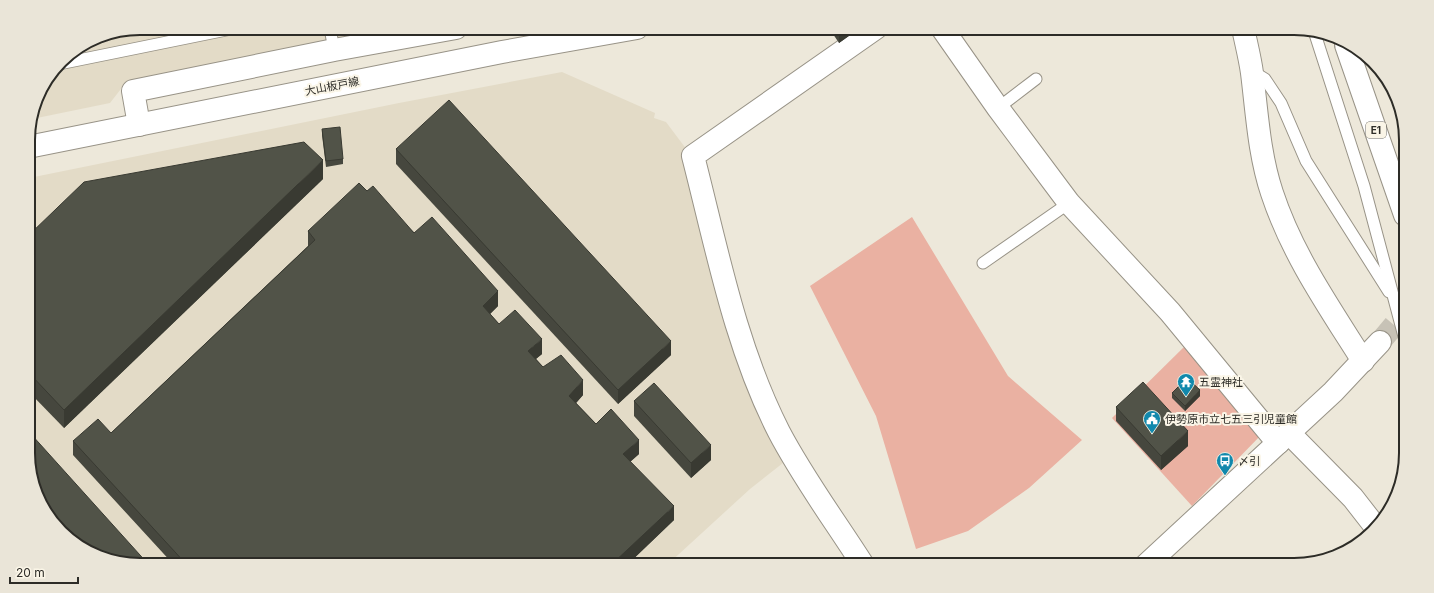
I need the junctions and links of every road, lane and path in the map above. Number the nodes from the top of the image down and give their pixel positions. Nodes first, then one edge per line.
1 (202, 35) edge
2 (331, 35) edge
3 (414, 35) edge
4 (601, 35) edge
5 (866, 35) edge
6 (947, 35) edge
7 (1244, 35) edge
8 (1316, 37) edge
9 (334, 50) junction
10 (1348, 50) edge
11 (70, 62) edge
12 (1252, 71) junction
13 (1036, 79) dead end
14 (998, 108) junction
15 (140, 125) junction
16 (35, 146) edge
17 (1399, 198) edge
18 (1069, 203) junction
19 (983, 263) dead end
20 (1395, 300) junction
21 (1399, 316) edge
22 (1380, 342) tunnel mouth
23 (1364, 361) junction
24 (1284, 438) junction
25 (1372, 522) edge
26 (859, 558) edge
27 (1154, 558) edge

1 - 11 lane
2 - 9 lane
3 - 9 main road
4 - 15 main road, 大山板戸線
5 - 26 main road
6 - 14 main road
7 - 12 main road
8 - 20 lane
9 - 15 main road
10 - 17 main road, E1
12 - 20 lane
12 - 23 main road
13 - 14 lane
14 - 18 main road
15 - 16 main road, 大山板戸線
18 - 19 lane
18 - 24 main road
20 - 21 lane
22 - 23 main road
23 - 24 main road
24 - 25 main road
24 - 27 main road

